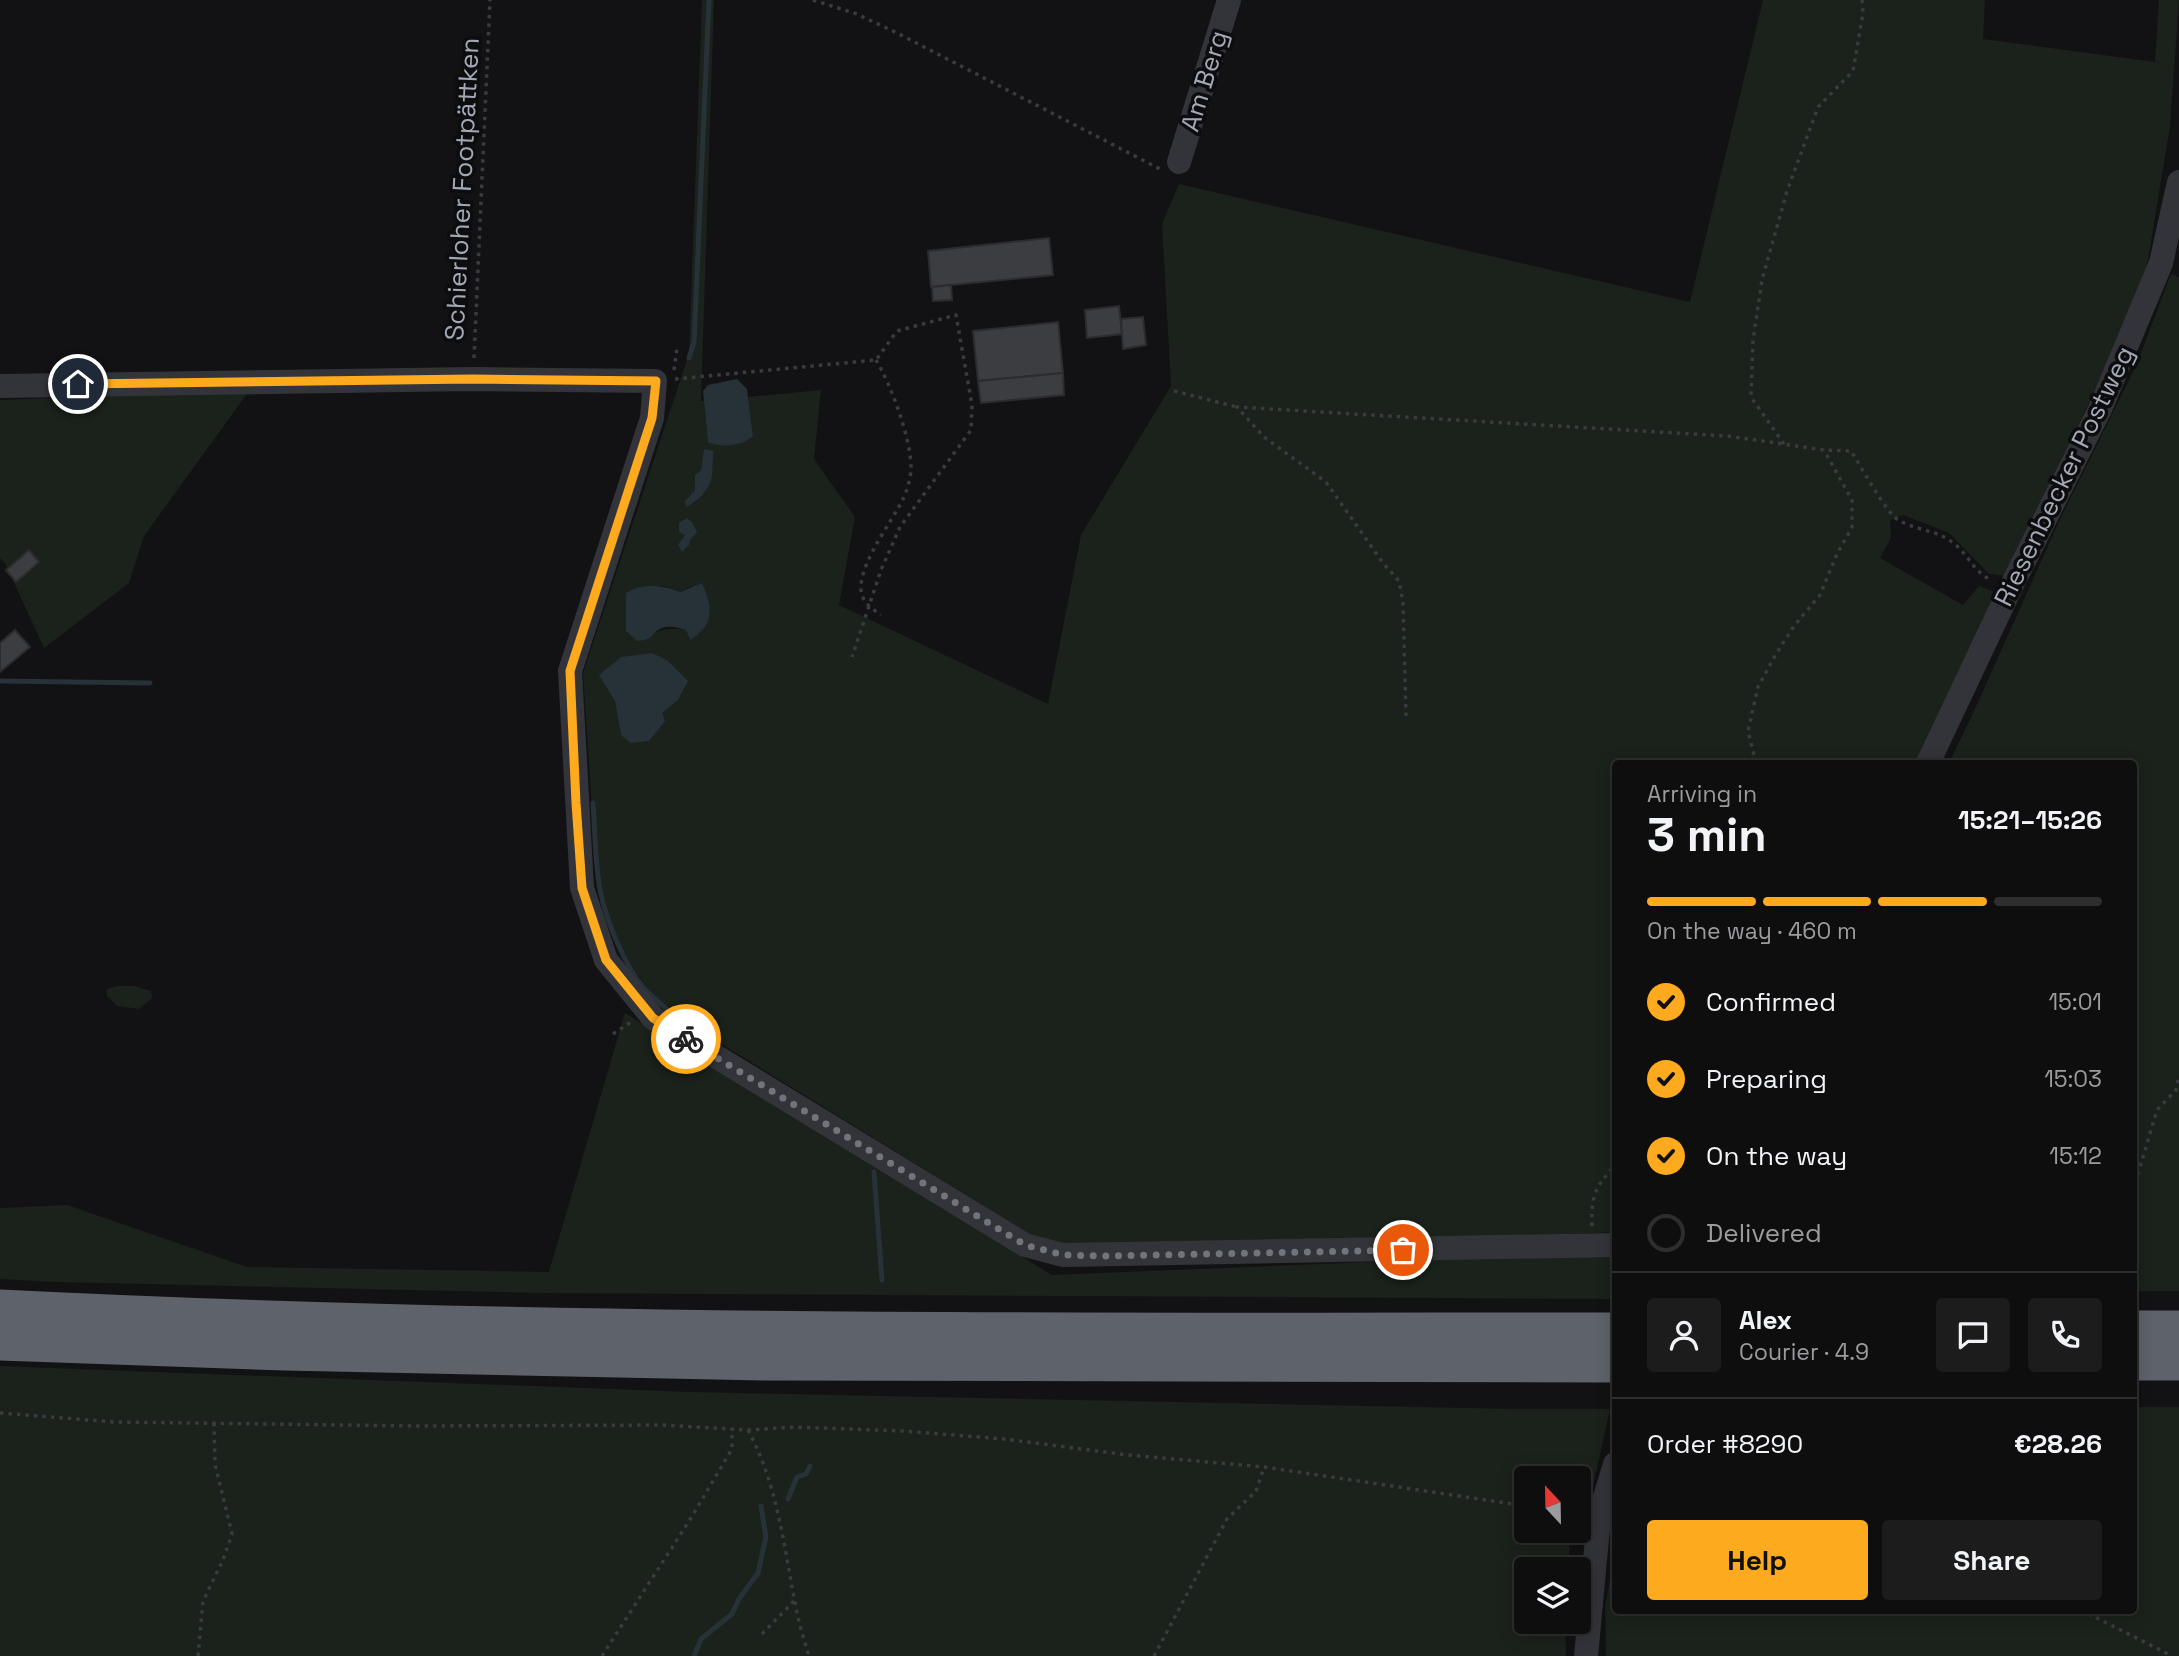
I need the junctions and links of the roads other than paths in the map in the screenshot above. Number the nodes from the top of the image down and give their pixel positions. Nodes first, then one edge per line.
1 (1230, 0) edge
2 (1170, 166) road end
3 (2179, 182) edge
4 (0, 386) edge
5 (1929, 760) edge
6 (1604, 1245) edge
7 (0, 1308) edge
8 (2137, 1329) edge
9 (2179, 1329) edge
10 (1612, 1331) edge
11 (0, 1342) edge
12 (2137, 1362) edge
13 (2179, 1362) edge
14 (1612, 1364) edge
15 (1612, 1476) edge
16 (1586, 1656) edge

1 - 2 street, Am Berg
3 - 5 street, Riesenbecker Postweg
4 - 6 street
7 - 10 highway
8 - 9 highway
11 - 14 highway
12 - 13 highway
15 - 16 street

